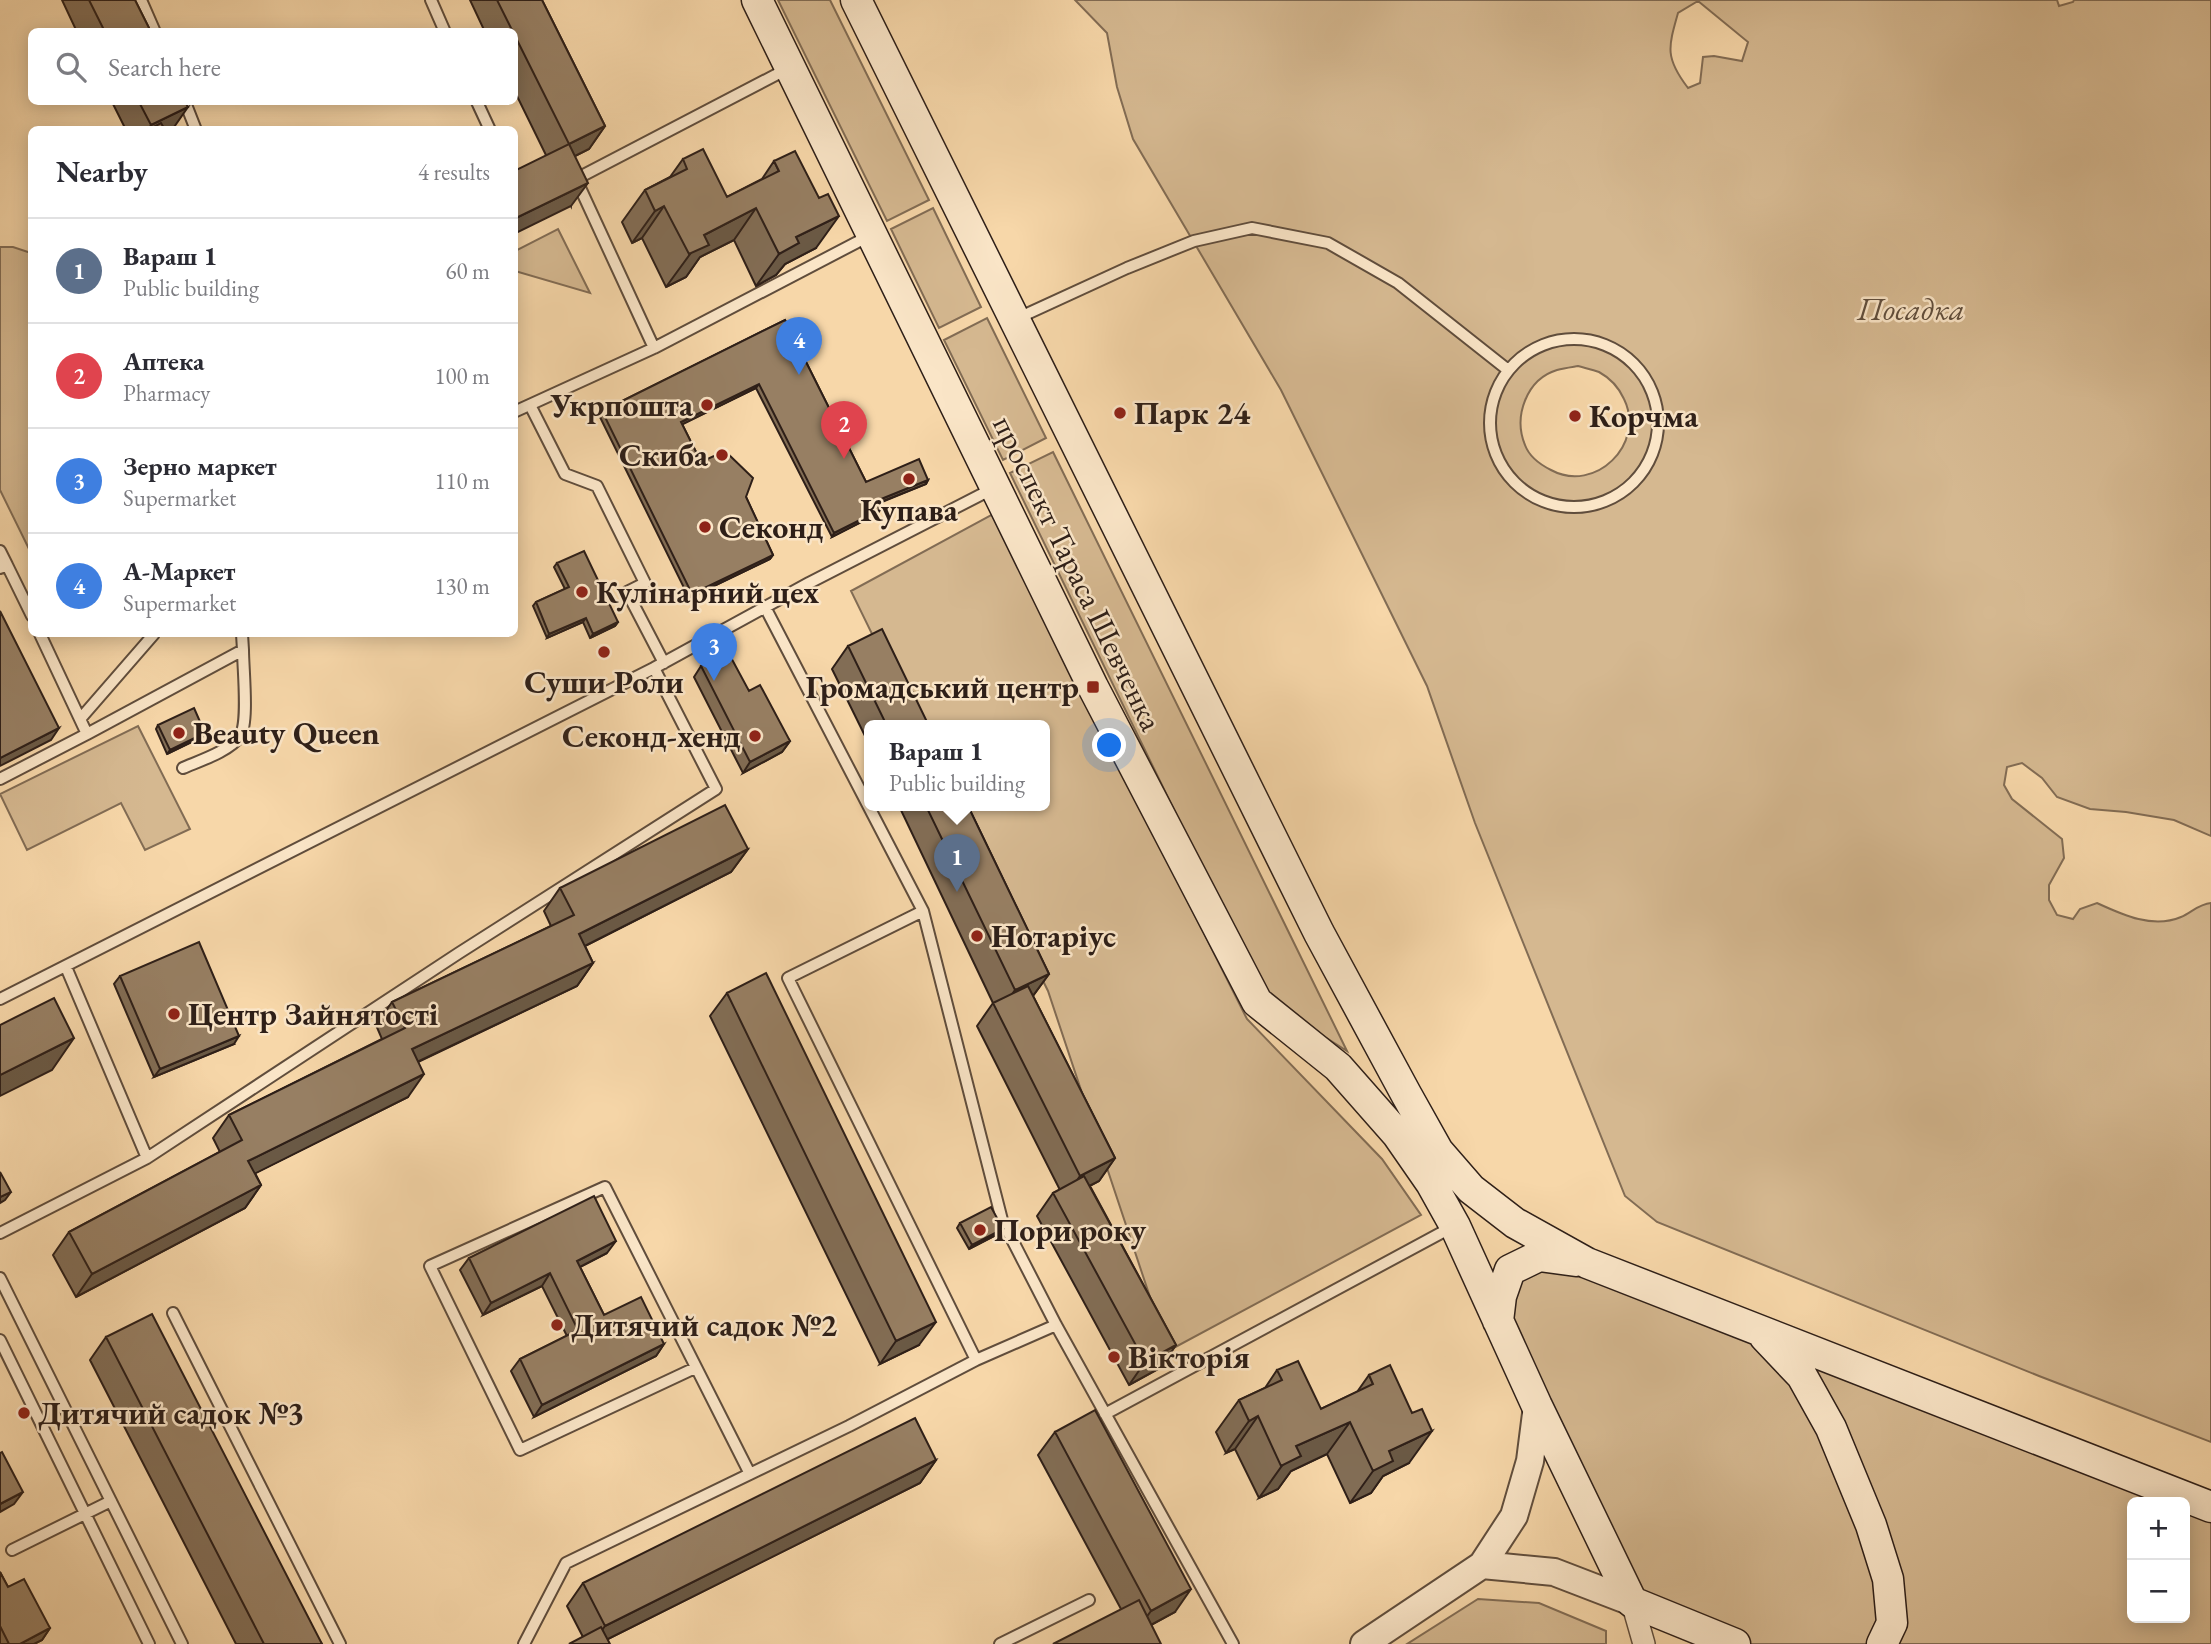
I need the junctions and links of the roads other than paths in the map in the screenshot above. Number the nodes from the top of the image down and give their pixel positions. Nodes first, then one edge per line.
1 (141, 0) edge
2 (431, 0) edge
3 (757, 0) edge
4 (856, 0) edge
5 (153, 28) edge
6 (443, 28) edge
7 (790, 68) junction
8 (186, 105) edge
9 (478, 105) edge
10 (195, 126) edge
11 (488, 126) edge
12 (872, 234) junction
13 (1014, 321) junction
14 (654, 348) junction
15 (1508, 370) junction
16 (530, 405) junction
17 (518, 410) edge
18 (996, 487) junction
19 (0, 551) edge
20 (4, 567) edge
21 (765, 607) junction
22 (28, 609) edge
23 (41, 637) edge
24 (151, 637) edge
25 (242, 637) edge
26 (243, 650) junction
27 (659, 666) junction
28 (80, 718) junction
29 (87, 733) junction
30 (183, 768) dead end
31 (0, 779) edge
32 (864, 797) edge
33 (871, 811) edge
34 (923, 911) junction
35 (66, 967) junction
36 (0, 999) edge
37 (147, 1158) junction
38 (1455, 1226) junction
39 (0, 1233) edge
40 (1587, 1263) junction
41 (0, 1278) edge
42 (173, 1313) dead end
43 (1498, 1321) junction
44 (1056, 1325) junction
45 (1758, 1331) junction
46 (0, 1340) edge
47 (976, 1360) junction
48 (695, 1367) junction
49 (1537, 1406) junction
50 (1105, 1414) junction
51 (750, 1474) junction
52 (111, 1501) junction
53 (2211, 1507) edge
54 (85, 1514) junction
55 (12, 1550) dead end
56 (1482, 1565) junction
57 (1088, 1600) dead end
58 (1632, 1602) junction
59 (149, 1644) edge
60 (182, 1644) edge
61 (340, 1644) edge
62 (524, 1644) edge
63 (1000, 1644) edge
64 (1233, 1644) edge
65 (1364, 1644) edge
66 (1644, 1644) edge
67 (1735, 1644) edge
68 (1882, 1644) edge

1 - 5 lane
2 - 6 lane
3 - 7 main road, проспект Тараса Шевченка
4 - 13 main road, проспект Тараса Шевченка
7 - 12 main road, проспект Тараса Шевченка
7 - 14 lane
8 - 10 lane
9 - 11 lane
12 - 14 lane
12 - 18 main road, проспект Тараса Шевченка
13 - 15 lane
13 - 40 main road, проспект Тараса Шевченка
14 - 16 lane
15 - 15 lane
16 - 17 lane
16 - 27 lane
18 - 21 lane
18 - 38 main road, проспект Тараса Шевченка
19 - 20 lane
20 - 22 lane
21 - 27 lane
21 - 32 lane
23 - 28 lane
24 - 28 lane
25 - 26 lane
26 - 29 lane
26 - 30 lane
27 - 35 lane
27 - 37 lane
28 - 29 lane
29 - 31 lane
33 - 34 lane
34 - 44 lane
34 - 47 lane
35 - 36 lane
35 - 37 lane
37 - 39 lane
38 - 43 main road, проспект Тараса Шевченка
38 - 50 lane
40 - 43 main road
40 - 45 main road
41 - 52 lane
42 - 61 lane
43 - 49 main road, проспект Тараса Шевченка
44 - 47 lane
44 - 50 lane
45 - 53 main road
45 - 68 main road
46 - 54 lane
47 - 51 lane
48 - 48 lane
48 - 51 lane
49 - 56 street
49 - 58 main road, проспект Тараса Шевченка
50 - 64 lane
51 - 62 lane
52 - 54 lane
52 - 60 lane
54 - 55 lane
54 - 59 lane
56 - 58 street
56 - 65 street
57 - 63 lane
58 - 66 street
58 - 67 main road

